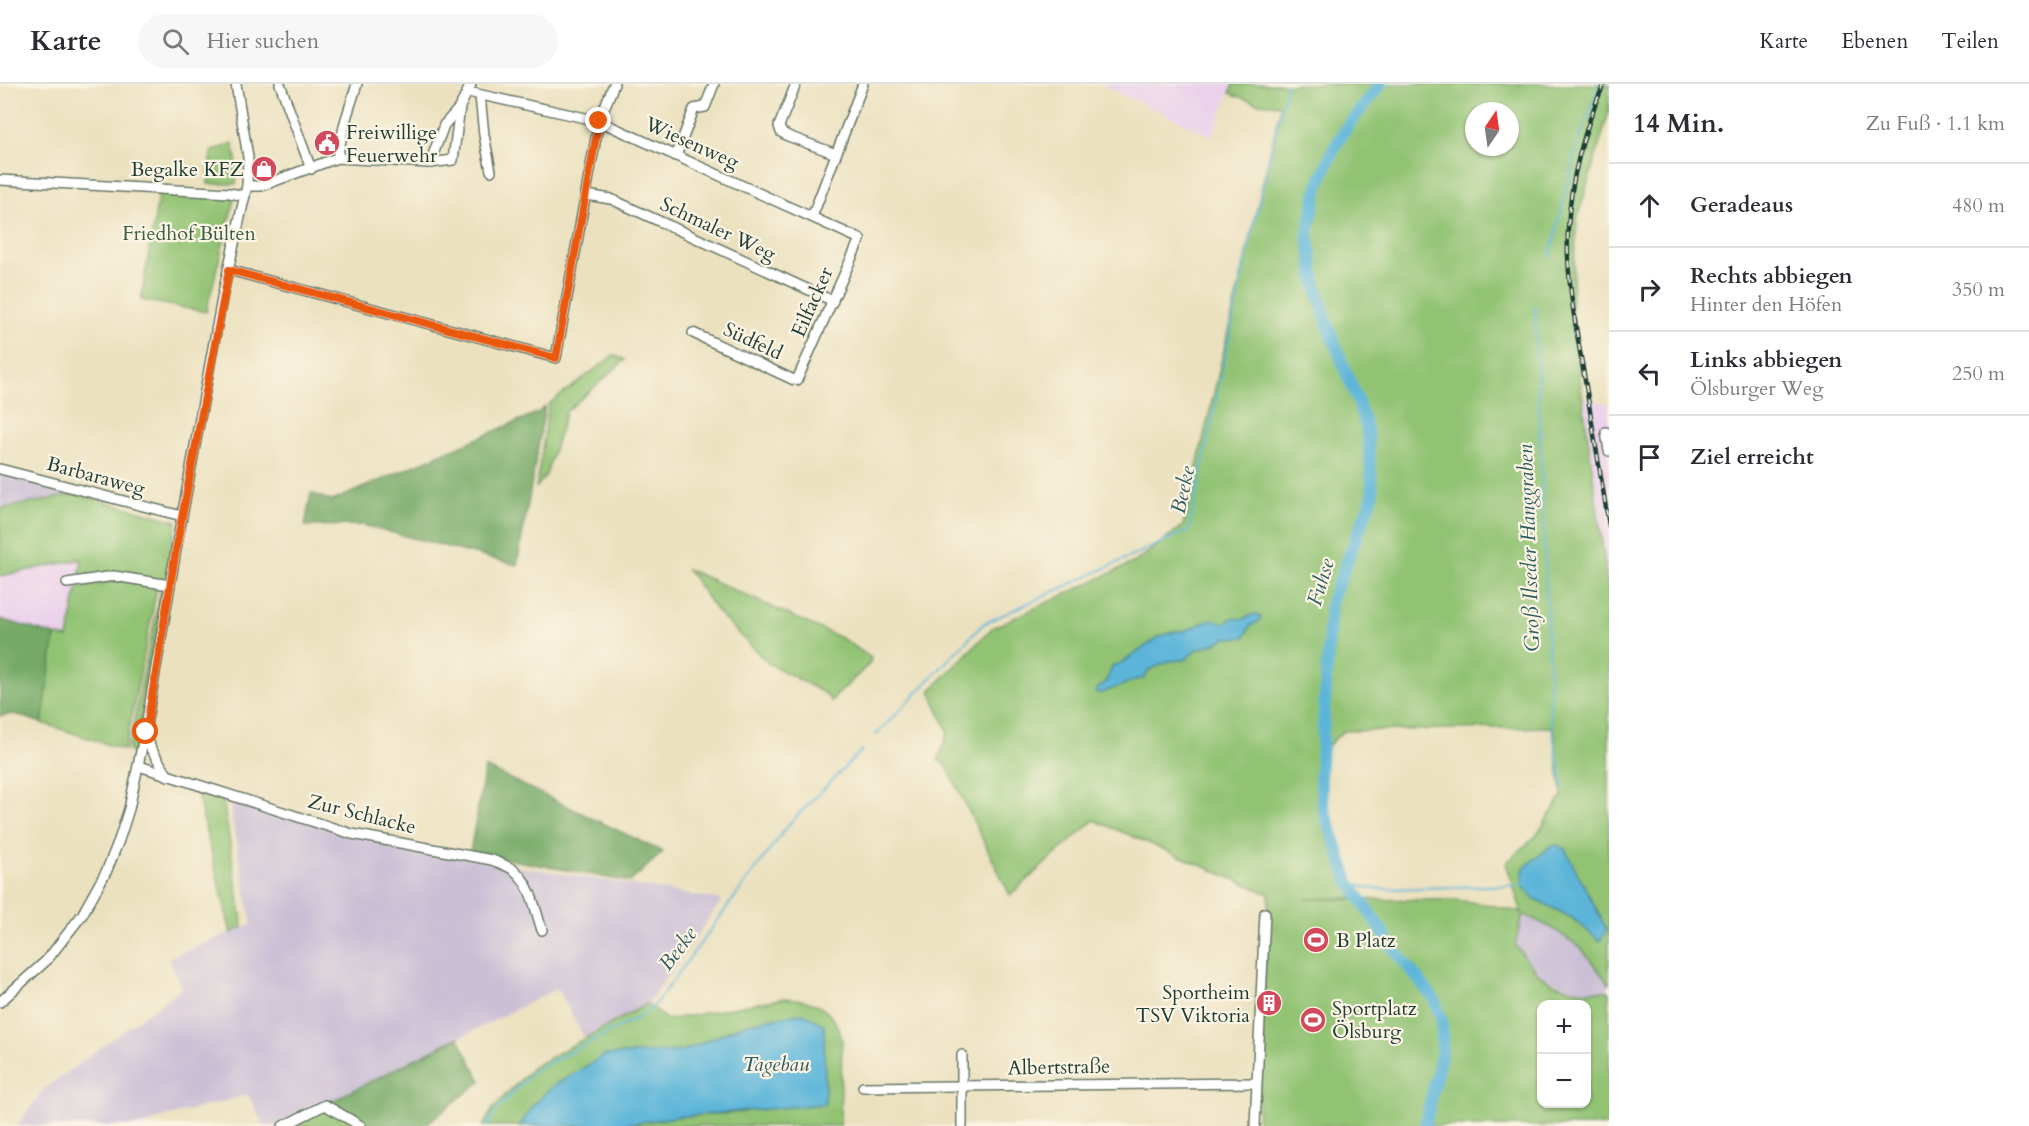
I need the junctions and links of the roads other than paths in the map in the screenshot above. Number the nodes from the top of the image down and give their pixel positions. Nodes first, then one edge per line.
1 (236, 84) edge
2 (280, 84) edge
3 (357, 84) edge
4 (614, 84) edge
5 (714, 84) edge
6 (796, 84) edge
7 (863, 84) edge
8 (469, 88) edge
9 (480, 96) junction
10 (460, 107) junction
11 (599, 121) junction
12 (836, 154) junction
13 (676, 156) junction
14 (337, 158) junction
15 (430, 163) junction
16 (311, 169) junction
17 (491, 171) dead end
18 (0, 180) edge
19 (247, 186) junction
20 (586, 195) junction
21 (245, 196) junction
22 (812, 217) junction
23 (860, 239) joint
24 (229, 270) junction
25 (833, 301) junction
26 (693, 333) dead end
27 (797, 380) joint
28 (1606, 432) dead end
29 (1609, 451) edge
30 (0, 469) edge
31 (182, 516) junction
32 (67, 583) dead end
33 (170, 585) junction
34 (146, 732) junction
35 (139, 766) junction
36 (168, 776) junction
37 (1265, 913) dead end
38 (542, 930) dead end
39 (0, 1002) edge
40 (962, 1055) dead end
41 (1256, 1083) junction
42 (961, 1086) junction
43 (863, 1087) dead end
44 (283, 1126) edge
45 (361, 1126) edge
46 (962, 1126) edge
47 (1255, 1126) edge

1 - 19 street
2 - 16 street
3 - 14 street
4 - 11 street
5 - 13 street
6 - 12 street
7 - 12 street
8 - 9 street, Wiesenweg
8 - 10 street
9 - 11 street, Wiesenweg
9 - 17 street
10 - 15 street
10 - 15 street
11 - 13 street, Wiesenweg
11 - 20 street
12 - 22 street
13 - 22 street, Wiesenweg
14 - 15 street
14 - 16 street
16 - 19 street
18 - 21 street
19 - 21 street
20 - 24 street
20 - 25 street, Schmaler Weg
21 - 24 street
22 - 23 street, Wiesenweg
23 - 25 street, Eilfacker
24 - 31 street
25 - 27 street, Eilfacker
26 - 27 street, Südfeld
28 - 29 street
30 - 31 street, Barbaraweg
31 - 33 street
32 - 33 street
33 - 34 street
34 - 35 street
34 - 36 street
35 - 36 street, Zur Schlacke
35 - 39 street
36 - 38 street, Zur Schlacke
37 - 41 street
40 - 42 street
41 - 42 street, Albertstraße
41 - 47 street
42 - 43 street, Albertstraße
42 - 46 street
44 - 45 street

